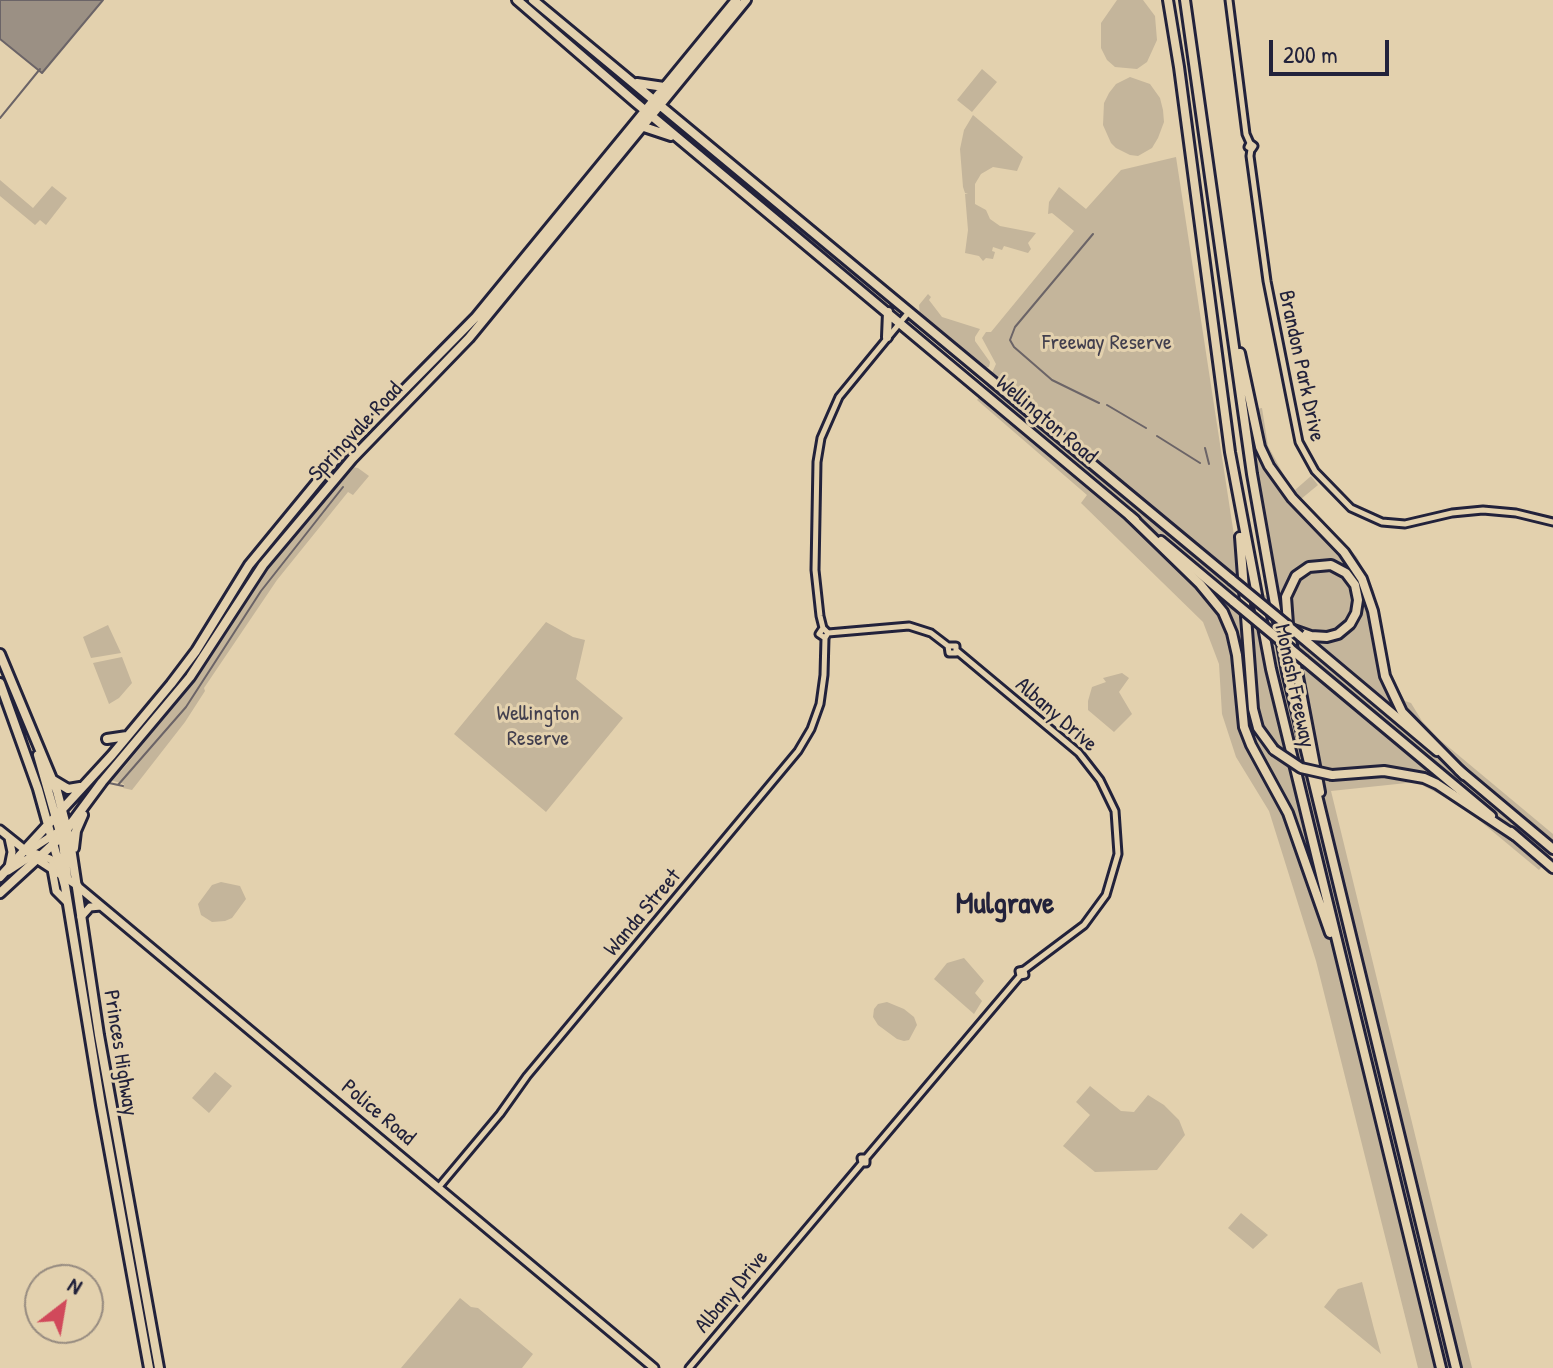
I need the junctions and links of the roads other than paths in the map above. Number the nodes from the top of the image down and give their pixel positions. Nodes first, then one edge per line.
1 (517, 0) edge
2 (533, 0) edge
3 (736, 0) edge
4 (746, 0) edge
5 (1168, 0) edge
6 (1185, 0) edge
7 (1229, 0) edge
8 (633, 81) junction
9 (664, 87) junction
10 (675, 90) junction
11 (654, 99) junction
12 (635, 102) junction
13 (662, 106) junction
14 (649, 113) junction
15 (671, 113) junction
16 (644, 127) junction
17 (630, 128) junction
18 (679, 139) junction
19 (1230, 310) junction
20 (888, 312) junction
21 (908, 313) junction
22 (900, 322) junction
23 (887, 337) junction
24 (414, 379) junction
25 (994, 384) junction
26 (423, 387) junction
27 (986, 394) junction
28 (1230, 452) junction
29 (1130, 516) junction
30 (1553, 522) edge
31 (1296, 632) junction
32 (825, 633) junction
33 (0, 654) edge
34 (1, 666) edge
35 (0, 683) edge
36 (127, 736) junction
37 (107, 739) dead end
38 (37, 748) junction
39 (1464, 775) junction
40 (53, 780) junction
41 (85, 785) junction
42 (87, 803) junction
43 (56, 816) junction
44 (1518, 820) junction
45 (0, 830) edge
46 (62, 833) junction
47 (1514, 835) junction
48 (1538, 836) junction
49 (9, 838) junction
50 (1553, 842) edge
51 (24, 849) junction
52 (1553, 849) edge
53 (73, 854) junction
54 (1331, 855) junction
55 (37, 857) junction
56 (9, 867) junction
57 (1553, 868) edge
58 (63, 876) junction
59 (0, 877) edge
60 (78, 886) junction
61 (0, 893) edge
62 (68, 903) junction
63 (101, 906) junction
64 (81, 917) junction
65 (1344, 971) junction
66 (438, 1188) junction
67 (141, 1300) junction
68 (149, 1368) edge
69 (159, 1368) edge
70 (654, 1368) edge
71 (689, 1368) edge
72 (1441, 1368) edge
73 (1456, 1368) edge

1 - 12 highway, Wellington Road
2 - 8 highway, Wellington Road
3 - 9 highway, Springvale Road
4 - 10 highway, Springvale Road
5 - 28 highway, Monash Freeway
6 - 19 highway, Monash Freeway
7 - 30 street, Brandon Park Drive
8 - 9 highway
8 - 11 highway, Wellington Road
9 - 11 highway, Springvale Road
10 - 13 highway, Springvale Road
10 - 15 highway
11 - 13 highway, Wellington Road
11 - 14 highway, Springvale Road
12 - 14 highway, Wellington Road
12 - 17 highway
13 - 14 highway, Springvale Road
13 - 15 highway, Wellington Road
14 - 16 highway, Springvale Road
14 - 17 highway, Springvale Road
14 - 18 highway, Wellington Road
15 - 21 highway, Wellington Road
16 - 18 highway
16 - 26 highway, Springvale Road
17 - 24 highway, Springvale Road
18 - 20 highway, Wellington Road
19 - 39 highway
19 - 54 highway, Monash Freeway
20 - 22 highway, Wellington Road
20 - 23 highway
21 - 22 street, Wanda Street
21 - 25 highway, Wellington Road
22 - 23 street, Wanda Street
22 - 27 highway, Wellington Road
23 - 32 street, Wanda Street
24 - 26 highway
24 - 36 highway, Springvale Road
25 - 27 highway
25 - 31 highway, Wellington Road, bridge
26 - 42 highway, Springvale Road
27 - 29 highway, Wellington Road
28 - 47 highway, bridge
28 - 65 highway, Monash Freeway
29 - 47 highway, Wellington Road, bridge
29 - 65 highway
31 - 39 highway, Wellington Road
31 - 54 highway
32 - 66 street, Wanda Street
32 - 71 street, Albany Drive
33 - 34 highway, Princes Highway
34 - 38 highway, Princes Highway
35 - 43 highway, Princes Highway
36 - 37 highway
36 - 41 highway, Springvale Road
38 - 40 highway, Princes Highway
38 - 43 highway, Princes Highway
39 - 44 highway, Wellington Road
40 - 41 highway
40 - 43 highway, Princes Highway
41 - 43 highway, Springvale Road
42 - 46 highway, Springvale Road
42 - 53 highway
43 - 46 highway, Princes Highway
43 - 51 highway, Springvale Road
44 - 47 highway
44 - 48 highway, Wellington Road
45 - 49 main road, Police Road
46 - 51 main road
46 - 53 highway, Princes Highway
46 - 55 highway, Springvale Road
46 - 58 highway, Princes Highway
47 - 57 highway, Wellington Road
48 - 50 street
48 - 52 highway, Wellington Road
49 - 51 main road, Police Road
49 - 56 main road
51 - 55 main road, Police Road
51 - 56 highway, Springvale Road
53 - 60 highway, Princes Highway
54 - 73 highway, Monash Freeway
55 - 58 main road, Police Road
55 - 59 main road
55 - 61 highway, Springvale Road
56 - 59 highway, Springvale Road
58 - 60 main road, Police Road
58 - 62 highway, Princes Highway
58 - 62 main road
60 - 63 main road, Police Road
60 - 64 highway, Princes Highway
62 - 67 highway, Princes Highway
63 - 64 main road
63 - 66 main road, Police Road
64 - 67 highway, Princes Highway
65 - 72 highway, Monash Freeway
66 - 70 main road, Police Road
67 - 68 highway, Princes Highway
67 - 69 highway, Princes Highway

